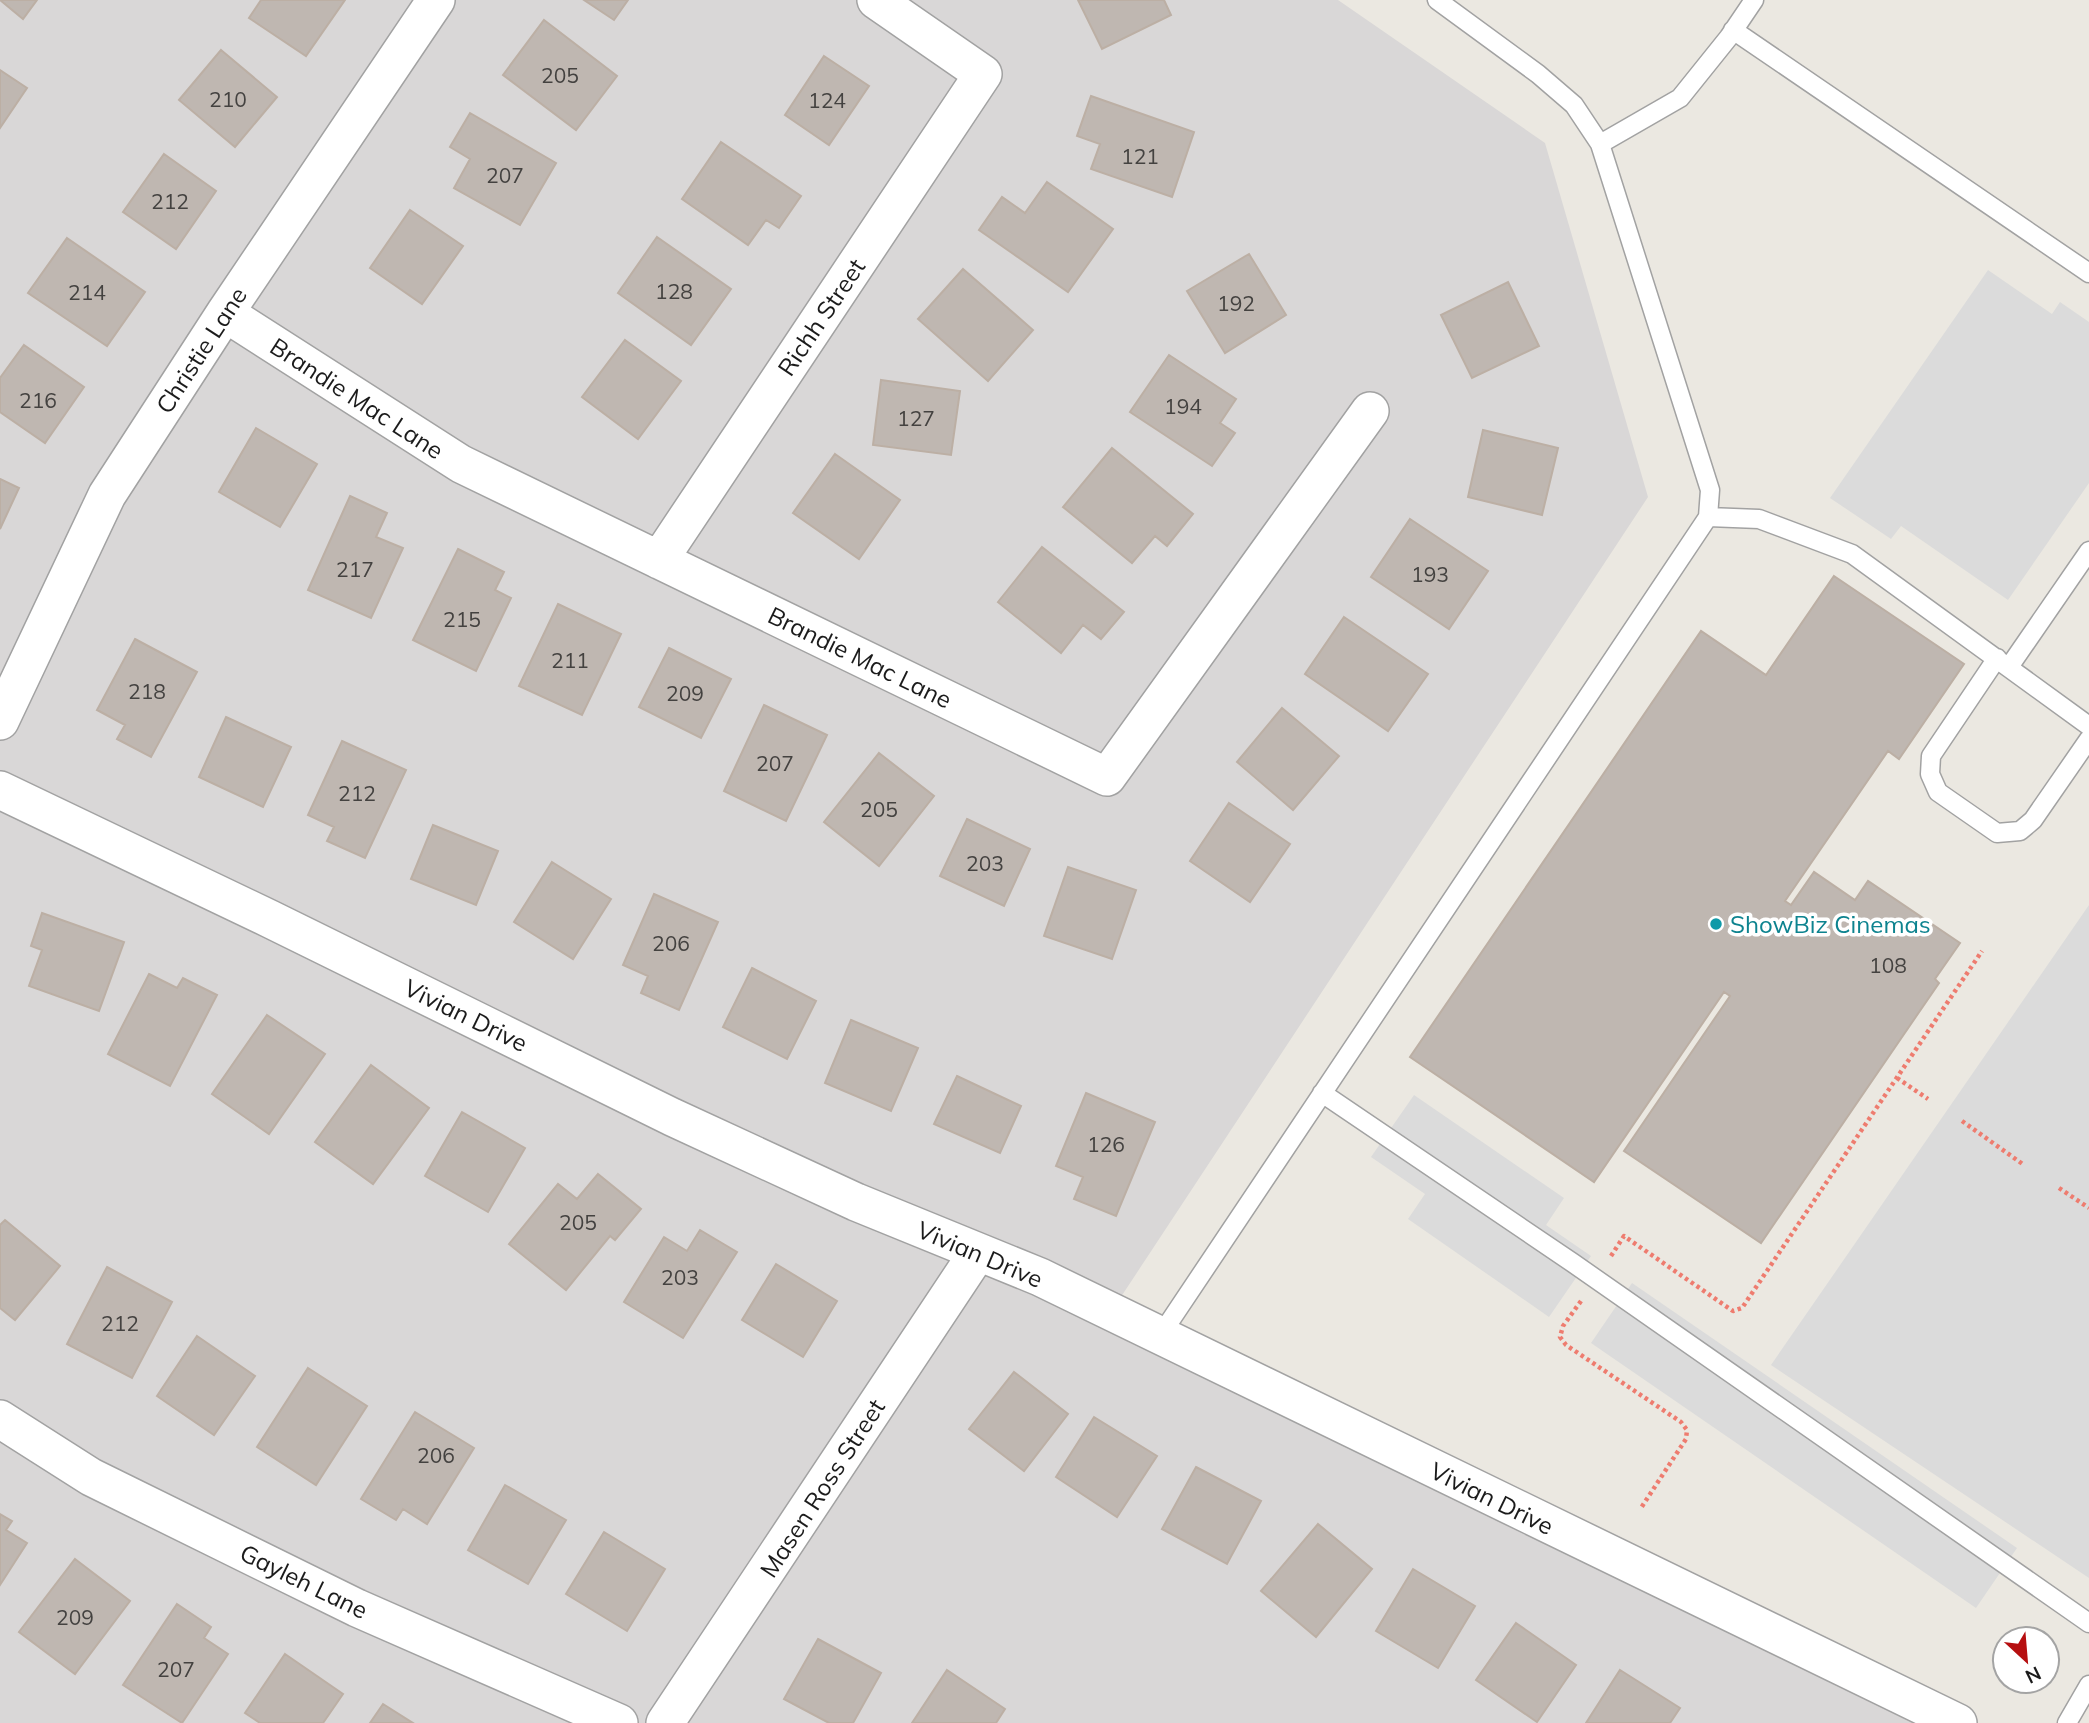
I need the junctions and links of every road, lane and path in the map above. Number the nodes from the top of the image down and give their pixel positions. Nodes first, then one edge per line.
1 (436, 0) edge
2 (876, 0) edge
3 (1437, 0) edge
4 (1754, 0) edge
5 (1733, 30) junction
6 (1600, 144) junction
7 (2089, 273) edge
8 (225, 313) junction
9 (1370, 411) dead end
10 (1707, 517) junction
11 (2089, 551) edge
12 (659, 560) junction
13 (2003, 662) junction
14 (0, 720) edge
15 (2089, 726) edge
16 (2089, 738) edge
17 (0, 790) edge
18 (1982, 951) dead end
19 (1897, 1077) junction
20 (1322, 1093) junction
21 (1928, 1099) dead end
22 (1962, 1121) dead end
23 (2024, 1165) dead end
24 (2059, 1188) dead end
25 (2089, 1208) edge
26 (978, 1252) junction
27 (1607, 1262) dead end
28 (1581, 1300) dead end
29 (1160, 1336) junction
30 (0, 1419) edge
31 (1641, 1508) dead end
32 (2089, 1623) edge
33 (2089, 1685) edge
34 (619, 1723) edge
35 (665, 1723) edge
36 (1958, 1723) edge
37 (2067, 1723) edge

1 - 8 street, Christie Lane
2 - 12 street, Richh Street
3 - 6 lane
4 - 5 lane
5 - 6 lane
5 - 7 lane
6 - 10 lane
8 - 12 street, Brandie Mac Lane
8 - 14 street, Christie Lane
9 - 12 street, Brandie Mac Lane
10 - 13 lane
10 - 20 lane
11 - 13 lane
13 - 15 lane
13 - 16 lane
17 - 26 street, Vivian Drive
18 - 19 path
19 - 21 path
19 - 27 path
20 - 29 lane
20 - 32 lane
22 - 23 path
24 - 25 path
26 - 29 street, Vivian Drive
26 - 35 street, Masen Ross Street
28 - 31 path
29 - 36 street, Vivian Drive
30 - 34 street, Gayleh Lane
33 - 37 lane

